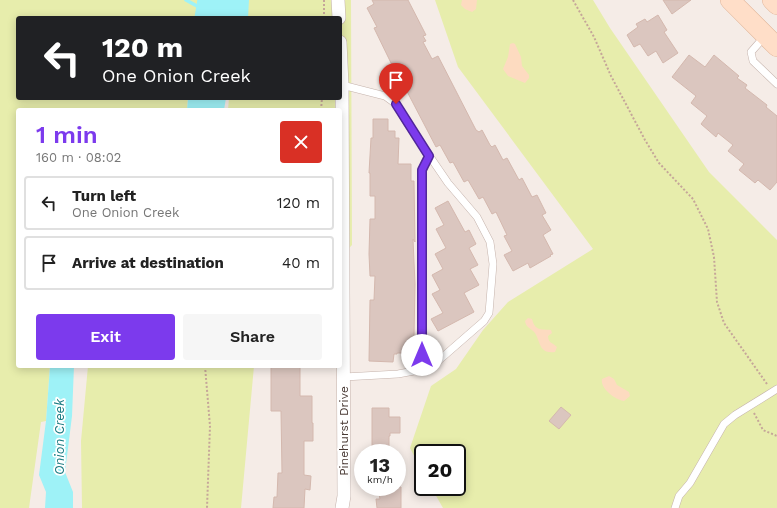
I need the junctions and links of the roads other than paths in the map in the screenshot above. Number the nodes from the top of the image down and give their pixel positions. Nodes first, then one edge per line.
1 (338, 0) edge
2 (730, 0) edge
3 (772, 0) edge
4 (777, 5) edge
5 (339, 16) edge
6 (771, 41) edge
7 (777, 84) edge
8 (342, 85) joint
9 (429, 156) junction
10 (421, 370) junction
11 (344, 377) junction
12 (776, 390) edge
13 (342, 508) edge
14 (675, 508) edge

1 - 5 street
2 - 6 street
3 - 4 street
6 - 7 lane
8 - 9 lane
8 - 11 street, Pinehurst Drive
9 - 10 lane
9 - 10 lane
10 - 11 lane
11 - 13 street, Pinehurst Drive
12 - 14 lane

